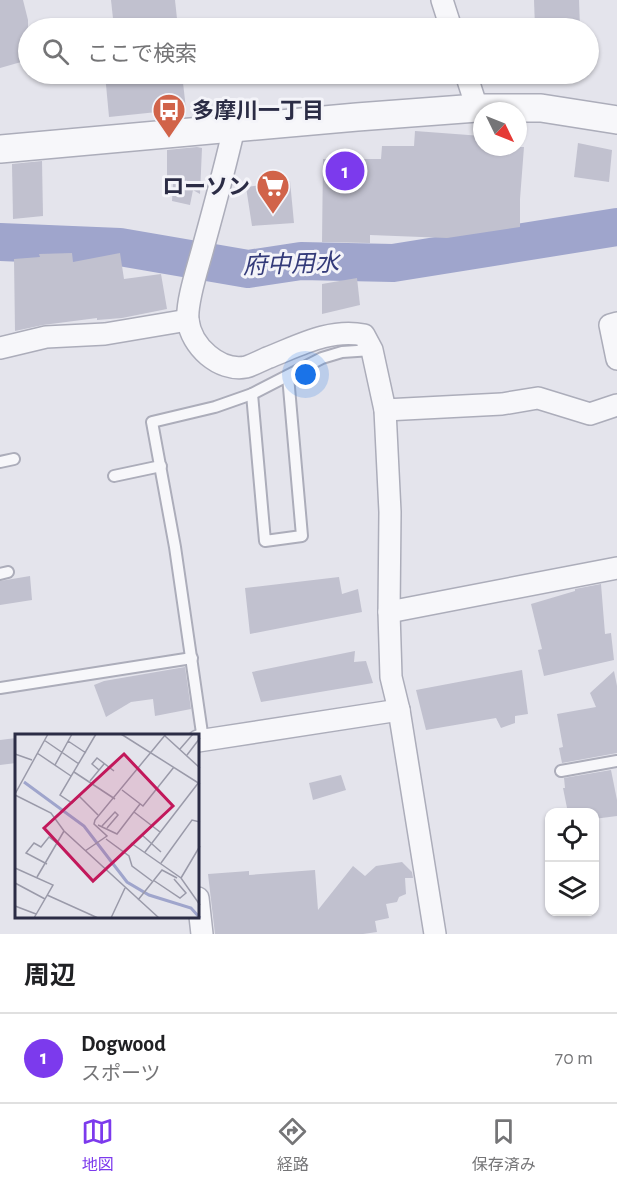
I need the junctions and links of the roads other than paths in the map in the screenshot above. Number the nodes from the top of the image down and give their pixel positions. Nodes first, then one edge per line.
1 (442, 0) edge
2 (448, 18) edge
3 (469, 84) edge
4 (475, 102) edge
5 (473, 108) edge
6 (527, 108) edge
7 (617, 120) edge
8 (234, 128) junction
9 (0, 149) edge
10 (188, 320) junction
11 (617, 323) edge
12 (0, 348) edge
13 (372, 350) junction
14 (617, 359) edge
15 (288, 376) junction
16 (252, 394) junction
17 (616, 408) edge
18 (385, 410) junction
19 (14, 459) dead end
20 (0, 462) edge
21 (161, 466) junction
22 (114, 476) dead end
23 (617, 567) edge
24 (388, 612) junction
25 (192, 658) junction
26 (0, 688) edge
27 (399, 710) junction
28 (201, 741) edge
29 (617, 760) edge
30 (561, 771) dead end
31 (200, 916) edge
32 (202, 934) edge
33 (435, 934) edge

1 - 2 street
3 - 4 street
5 - 8 street
6 - 7 street
8 - 9 street
8 - 10 street
10 - 12 street
10 - 13 street
11 - 14 street
13 - 15 lane
13 - 18 street
15 - 16 lane
15 - 16 lane
16 - 21 lane
17 - 18 street
18 - 24 street
19 - 20 lane
21 - 22 lane
21 - 25 lane
23 - 24 street
24 - 27 street
25 - 26 lane
25 - 28 lane
27 - 28 street
27 - 33 street
29 - 30 lane
31 - 32 street

